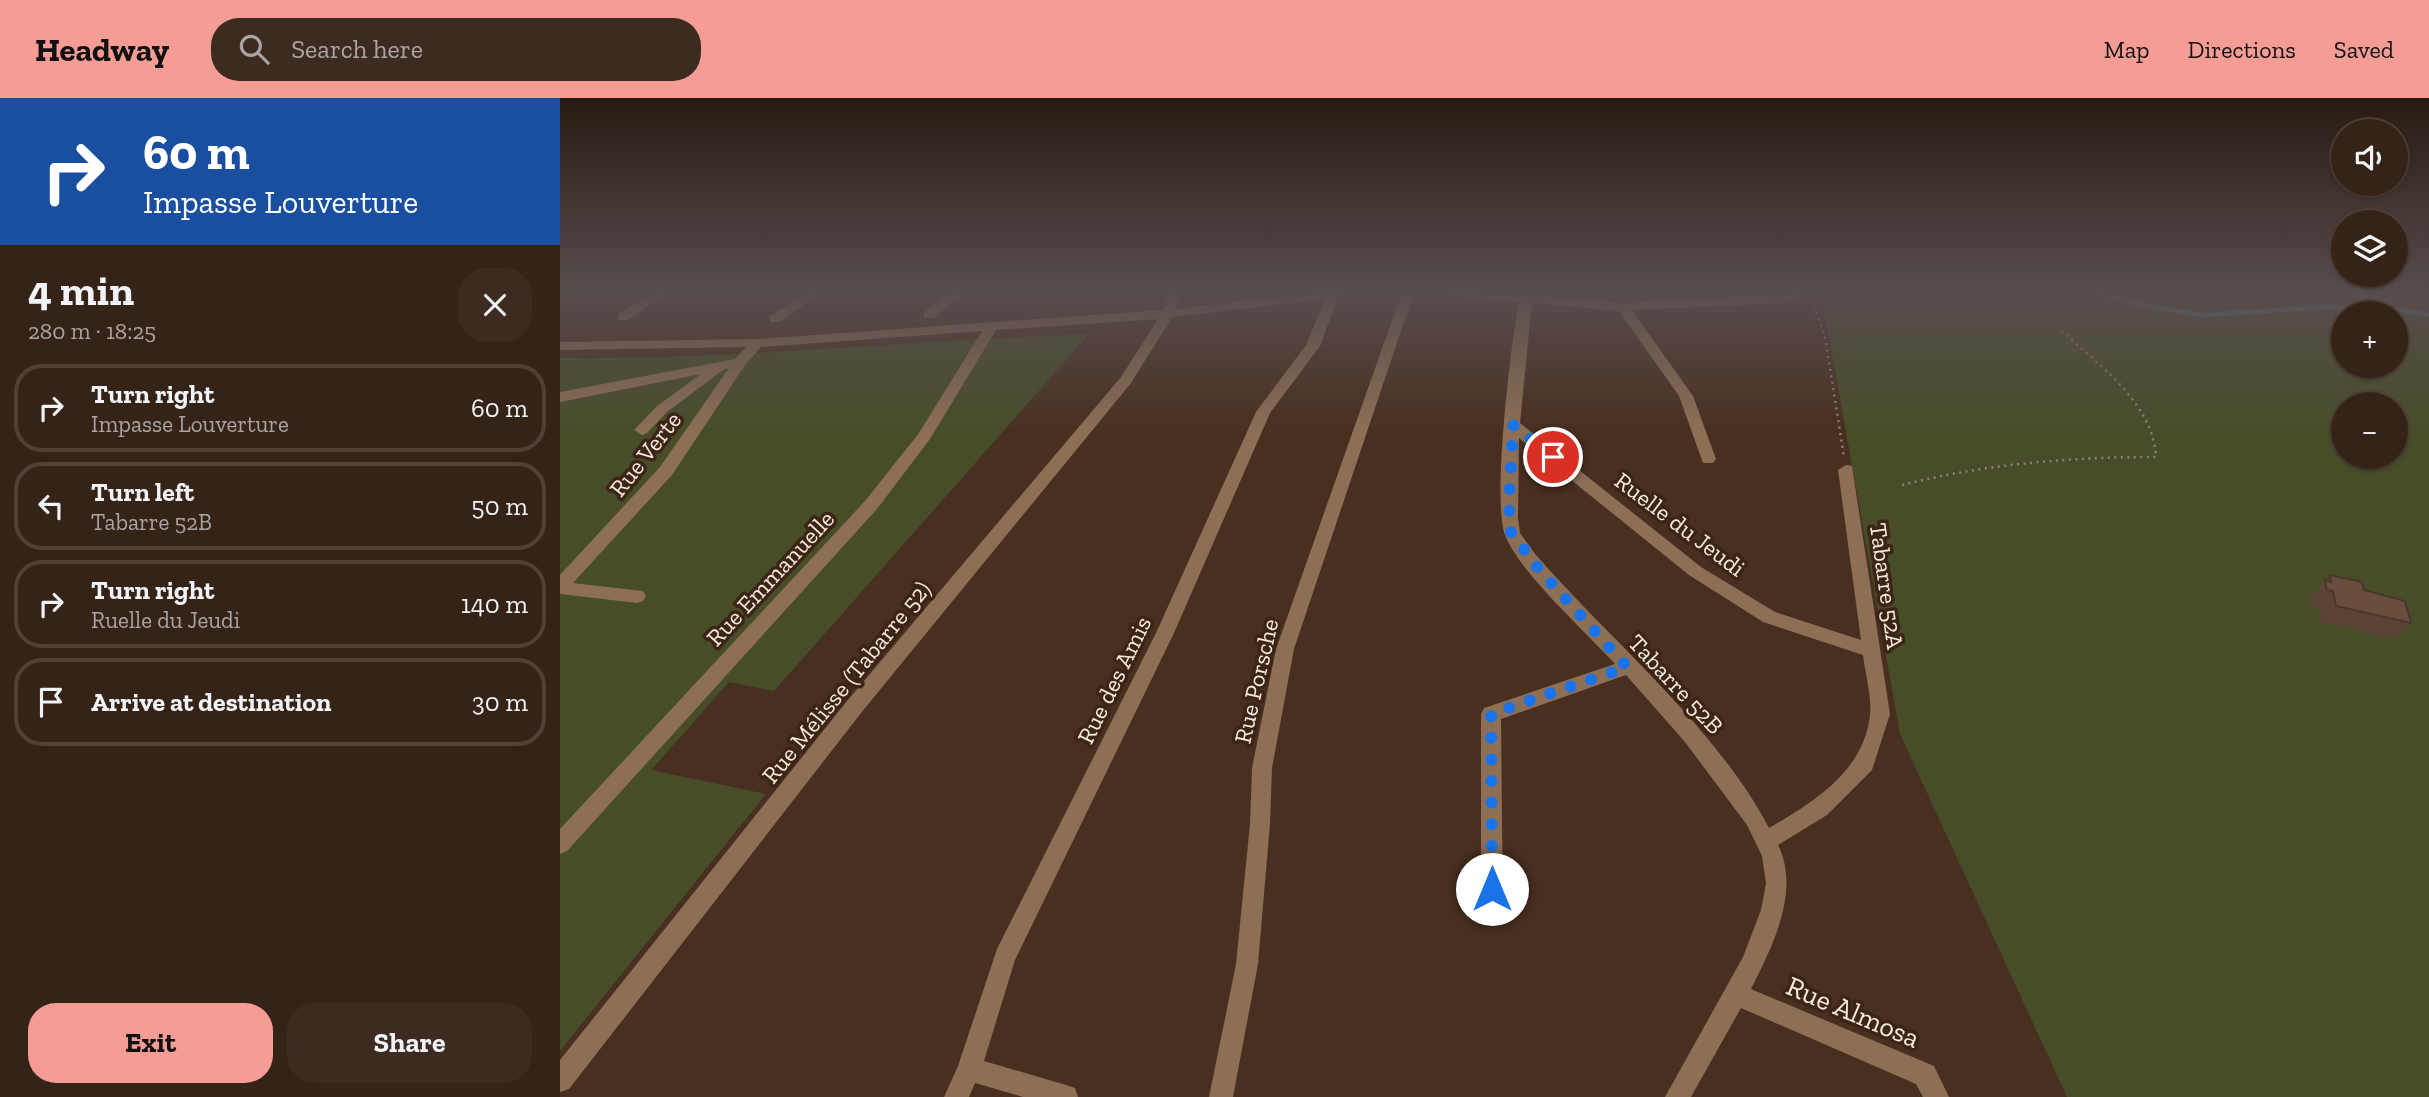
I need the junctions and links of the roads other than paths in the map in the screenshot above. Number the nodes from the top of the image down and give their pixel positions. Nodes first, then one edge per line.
1 (818, 339) edge
2 (984, 339) edge
3 (1152, 339) edge
4 (1317, 339) edge
5 (1392, 339) edge
6 (1522, 339) edge
7 (1645, 339) edge
8 (757, 343) junction
9 (560, 346) edge
10 (740, 362) junction
11 (722, 366) junction
12 (560, 397) edge
13 (1513, 425) junction
14 (642, 430) dead end
15 (1708, 459) dead end
16 (1846, 470) road end
17 (568, 570) edge
18 (560, 587) edge
19 (638, 596) dead end
20 (1872, 651) junction
21 (1627, 667) junction
22 (1767, 840) junction
23 (560, 844) edge
24 (1492, 914) dead end
25 (1734, 994) junction
26 (969, 1069) junction
27 (560, 1080) edge
28 (956, 1097) edge
29 (1066, 1097) edge
30 (1221, 1097) edge
31 (1677, 1097) edge
32 (1937, 1097) edge

1 - 8 street
2 - 23 street, Rue Emmanuelle
3 - 27 street, Rue Mélisse (Tabarre 52)
4 - 26 street, Rue des Amis
5 - 30 street, Rue Porsche
6 - 13 street, Tabarre 52B
7 - 15 street
8 - 9 street
8 - 10 street, Rue Verte
10 - 11 street
10 - 17 street, Rue Verte
11 - 12 street
11 - 14 street
13 - 20 street, Ruelle du Jeudi
13 - 21 street, Tabarre 52B
16 - 20 street, Tabarre 52A
17 - 18 street, Rue Verte
18 - 19 street
20 - 22 street, Tabarre 52A
21 - 22 street, Tabarre 52B
21 - 24 street
22 - 25 street, Tabarre 52B
25 - 31 street, Tabarre 52B
25 - 32 street, Rue Almosa
26 - 28 street, Rue des Amis
26 - 29 street

